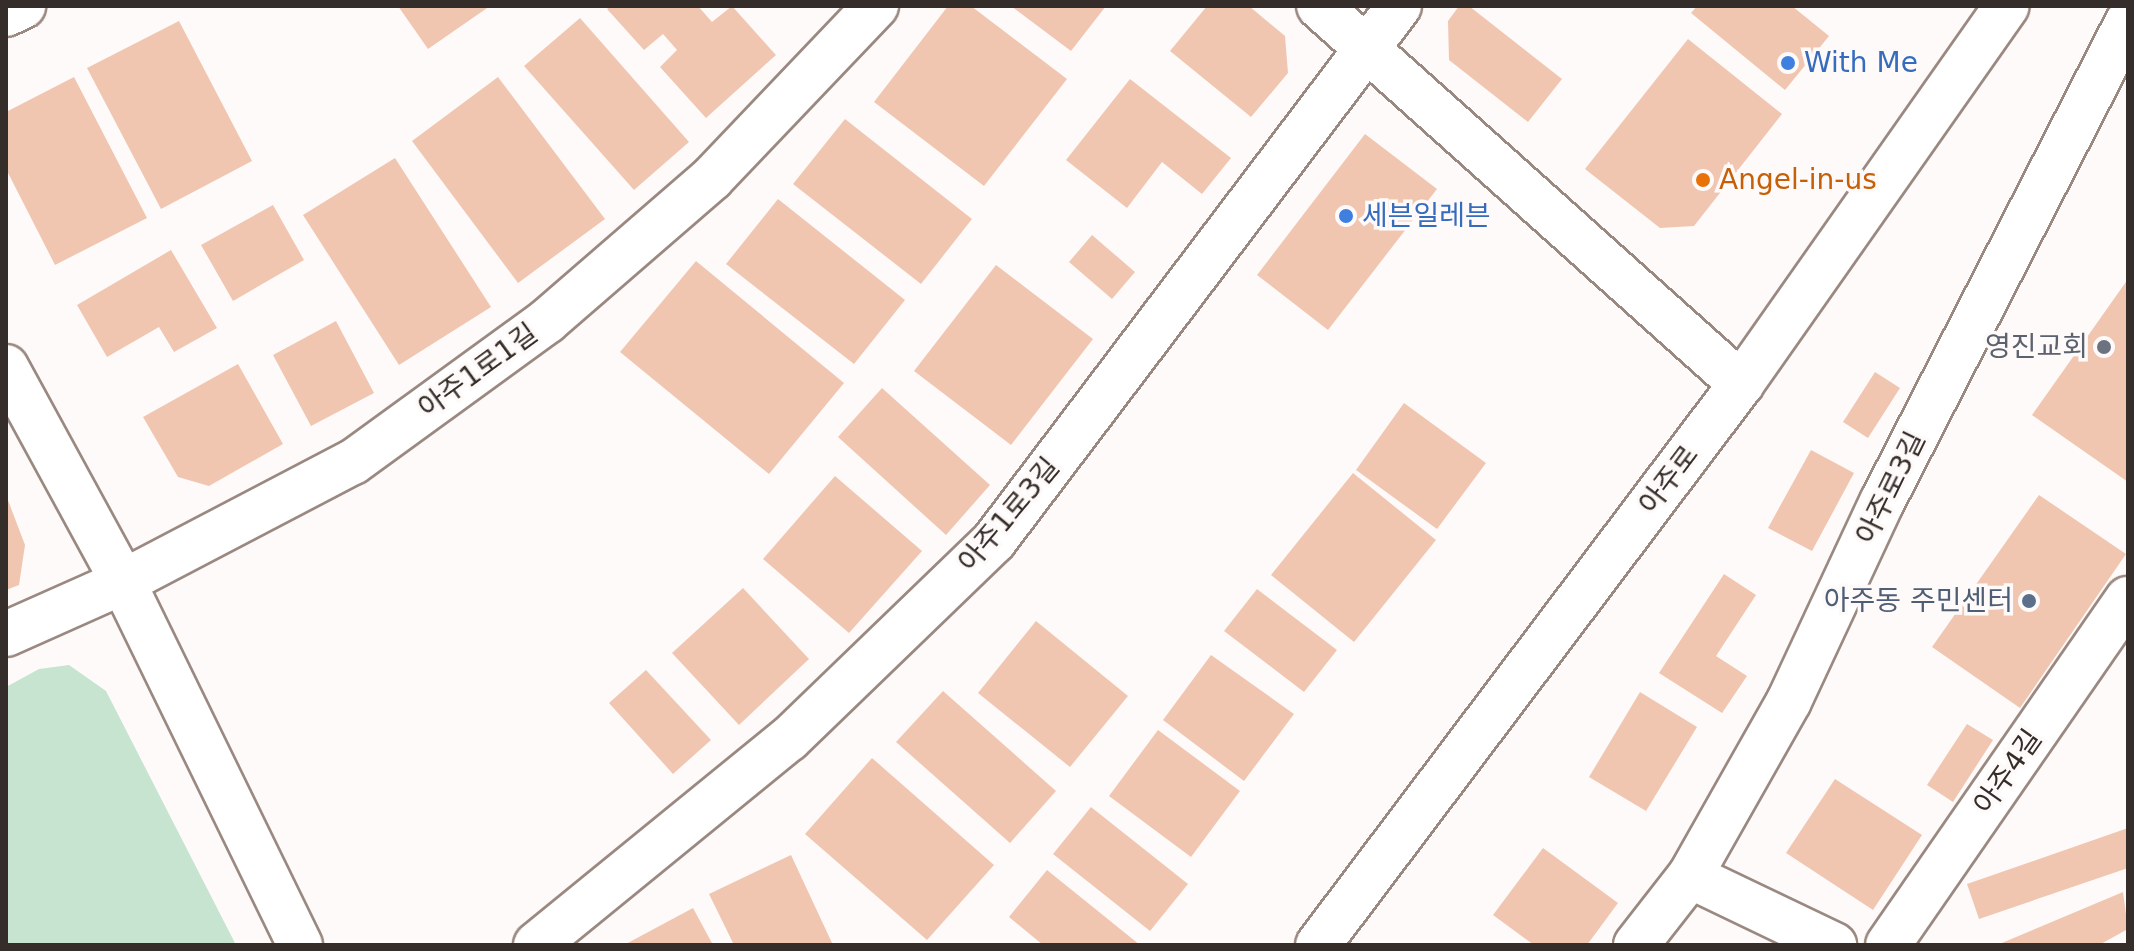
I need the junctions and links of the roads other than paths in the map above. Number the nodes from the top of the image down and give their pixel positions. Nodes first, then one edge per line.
1 (23, 6) edge
2 (876, 6) edge
3 (1319, 6) edge
4 (1399, 6) edge
5 (2007, 6) edge
6 (6, 14) edge
7 (2128, 21) edge
8 (1366, 50) junction
9 (6, 367) edge
10 (1741, 384) junction
11 (123, 582) junction
12 (2128, 599) edge
13 (6, 634) edge
14 (1690, 876) junction
15 (300, 945) edge
16 (536, 945) edge
17 (1318, 945) edge
18 (1636, 945) edge
19 (1834, 945) edge
20 (1888, 945) edge

1 - 6 street
2 - 11 street, 아주1로1길
3 - 8 street
4 - 8 street, 아주1로3길
5 - 10 street, 아주로
7 - 14 street, 아주로3길
8 - 10 street
8 - 16 street, 아주1로3길
9 - 11 street
10 - 17 street, 아주로
11 - 13 street, 아주1로1길
11 - 15 street
12 - 20 street, 아주4길
14 - 18 street, 아주로3길
14 - 19 street

